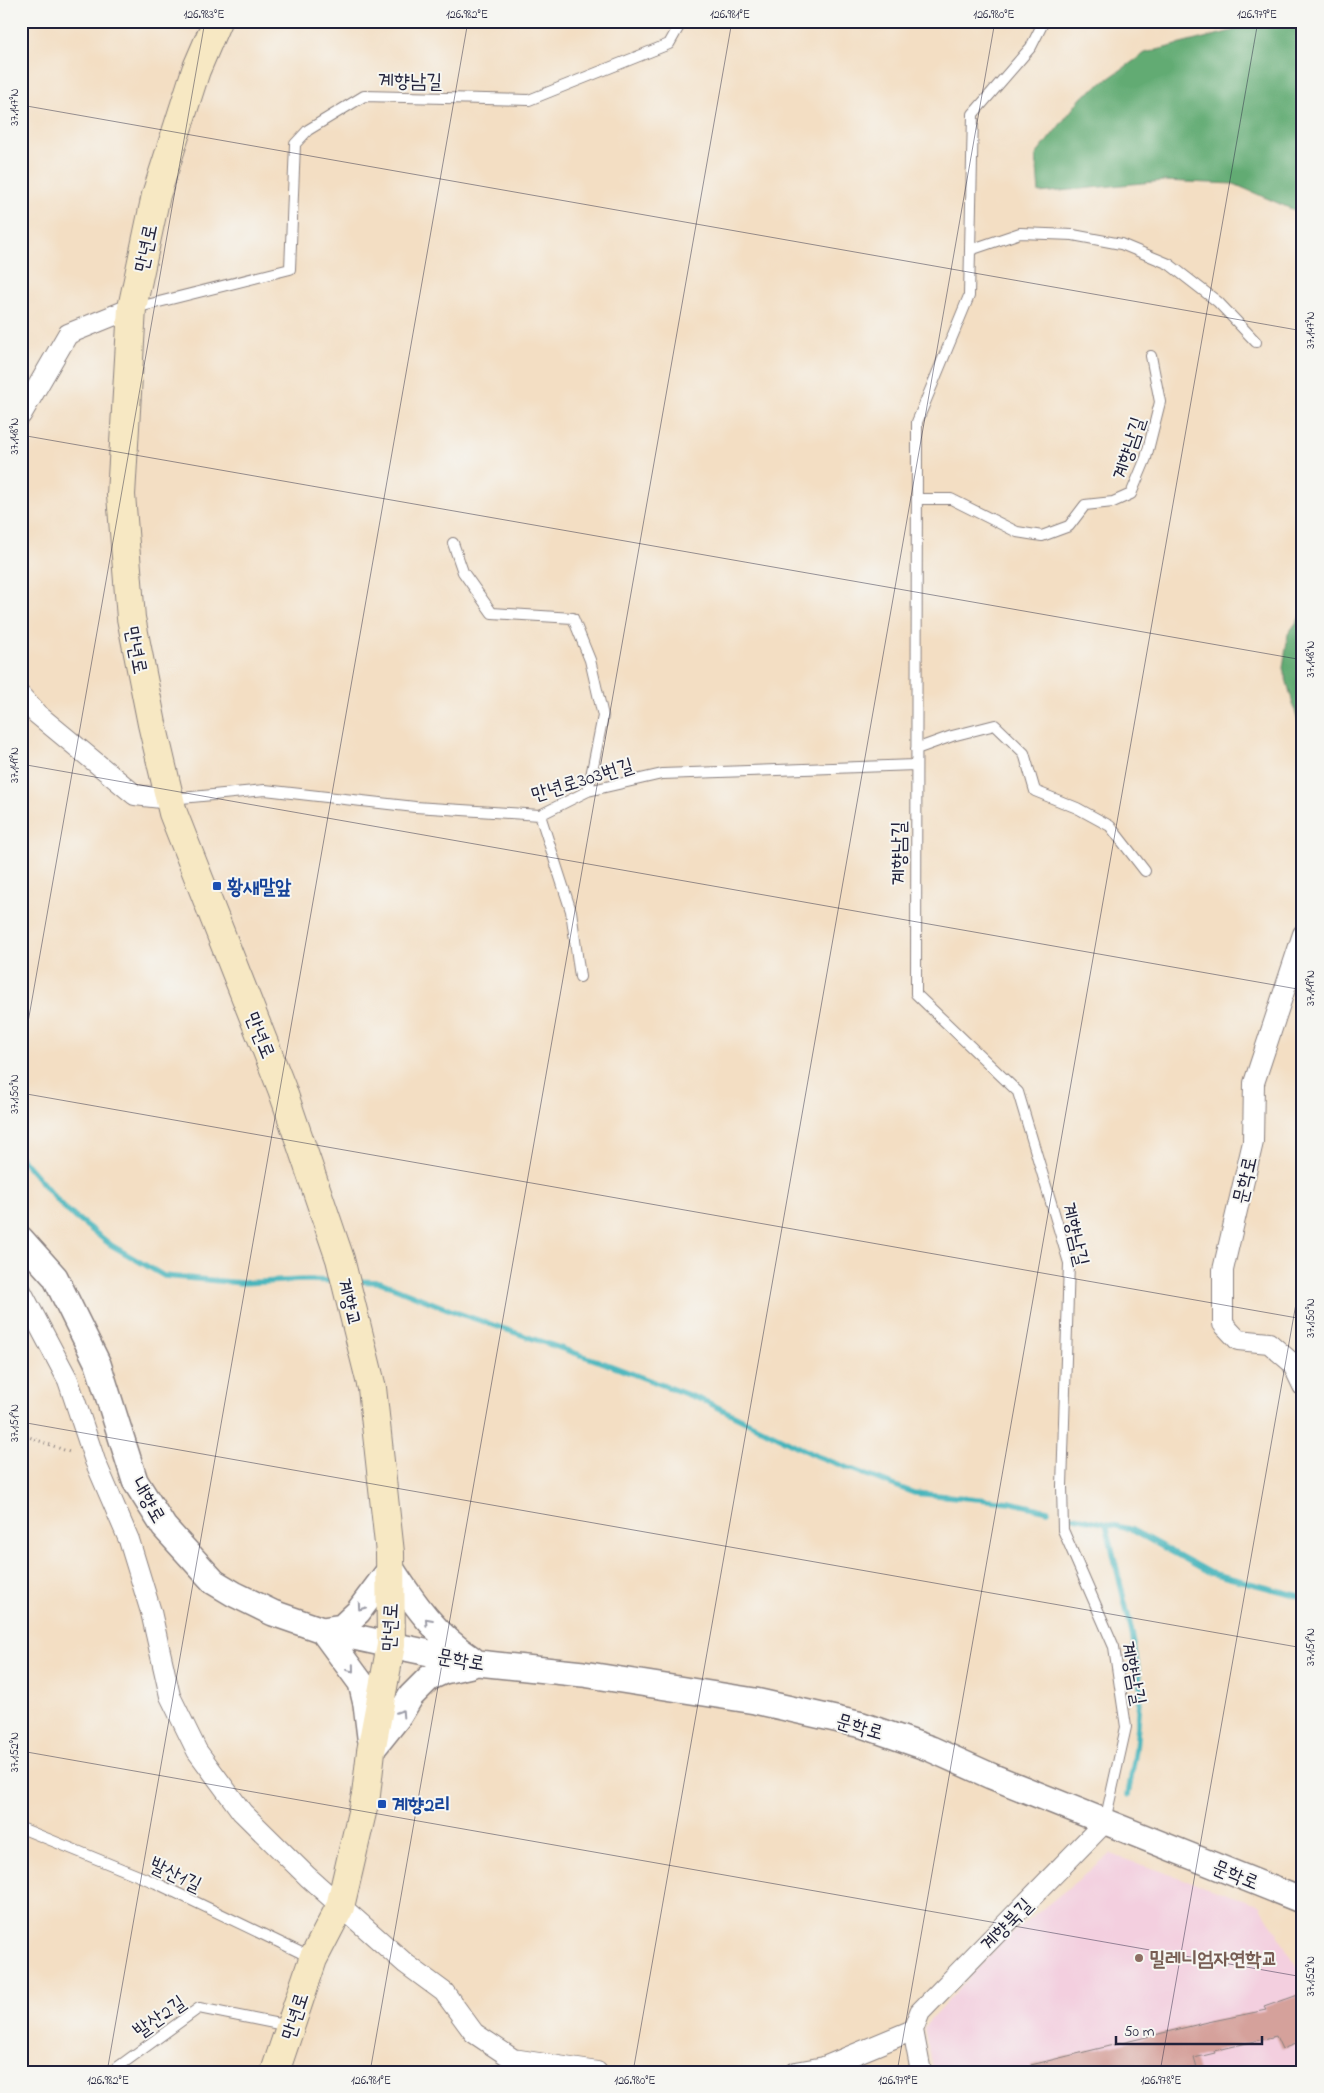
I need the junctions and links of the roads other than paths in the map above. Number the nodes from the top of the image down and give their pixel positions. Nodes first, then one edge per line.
1 (217, 21) edge
2 (682, 21) edge
3 (1044, 21) edge
4 (970, 250) junction
5 (132, 308) junction
6 (1256, 342) dead end
7 (1151, 356) dead end
8 (21, 415) edge
9 (917, 499) junction
10 (453, 543) dead end
11 (21, 696) edge
12 (916, 749) junction
13 (915, 765) junction
14 (588, 791) junction
15 (170, 799) junction
16 (540, 815) junction
17 (1145, 871) dead end
18 (1303, 934) edge
19 (580, 977) dead end
20 (21, 1239) edge
21 (340, 1259) joint
22 (21, 1291) edge
23 (361, 1344) joint
24 (1303, 1386) edge
25 (391, 1568) junction
26 (322, 1630) junction
27 (391, 1645) junction
28 (478, 1663) junction
29 (371, 1752) junction
30 (1105, 1822) junction
31 (21, 1828) edge
32 (1303, 1901) edge
33 (340, 1907) junction
34 (312, 1959) junction
35 (290, 2026) junction
36 (913, 2030) junction
37 (514, 2068) edge
38 (111, 2072) edge
39 (276, 2072) edge
40 (597, 2072) edge
41 (796, 2072) edge
42 (921, 2072) edge

1 - 5 main road, 만년로
2 - 5 lane, 계향남길
3 - 4 lane, 계향남길
4 - 6 lane
4 - 9 lane, 계향남길
5 - 8 street
5 - 15 main road, 만년로
7 - 9 lane, 계향남길
9 - 12 lane, 계향남길
10 - 14 lane
11 - 15 street
12 - 13 lane, 계향남길
12 - 17 lane
13 - 14 lane, 만년로303번길
13 - 30 lane, 계향남길
14 - 16 lane, 만년로303번길
15 - 16 lane, 만년로303번길
15 - 21 main road, 만년로
16 - 19 lane
18 - 24 street, 문학로
20 - 26 street, 내향로
21 - 23 main road, 계향교
22 - 33 street
23 - 25 main road, 만년로
25 -> 26 street
25 - 27 main road, 만년로
28 -> 25 street
26 - 27 street, 내향로
26 -> 29 street
27 - 28 street, 문학로
27 - 29 main road, 만년로
29 -> 28 street
28 - 30 street, 문학로
29 - 33 main road, 만년로
30 - 32 street, 문학로
30 - 36 street, 계향북길
31 - 34 lane, 발산1길
33 - 34 main road, 만년로
33 - 37 street
34 - 35 main road, 만년로
35 - 38 lane, 발산2길
35 - 39 main road, 만년로
36 - 41 street
36 - 42 street
37 - 40 street

